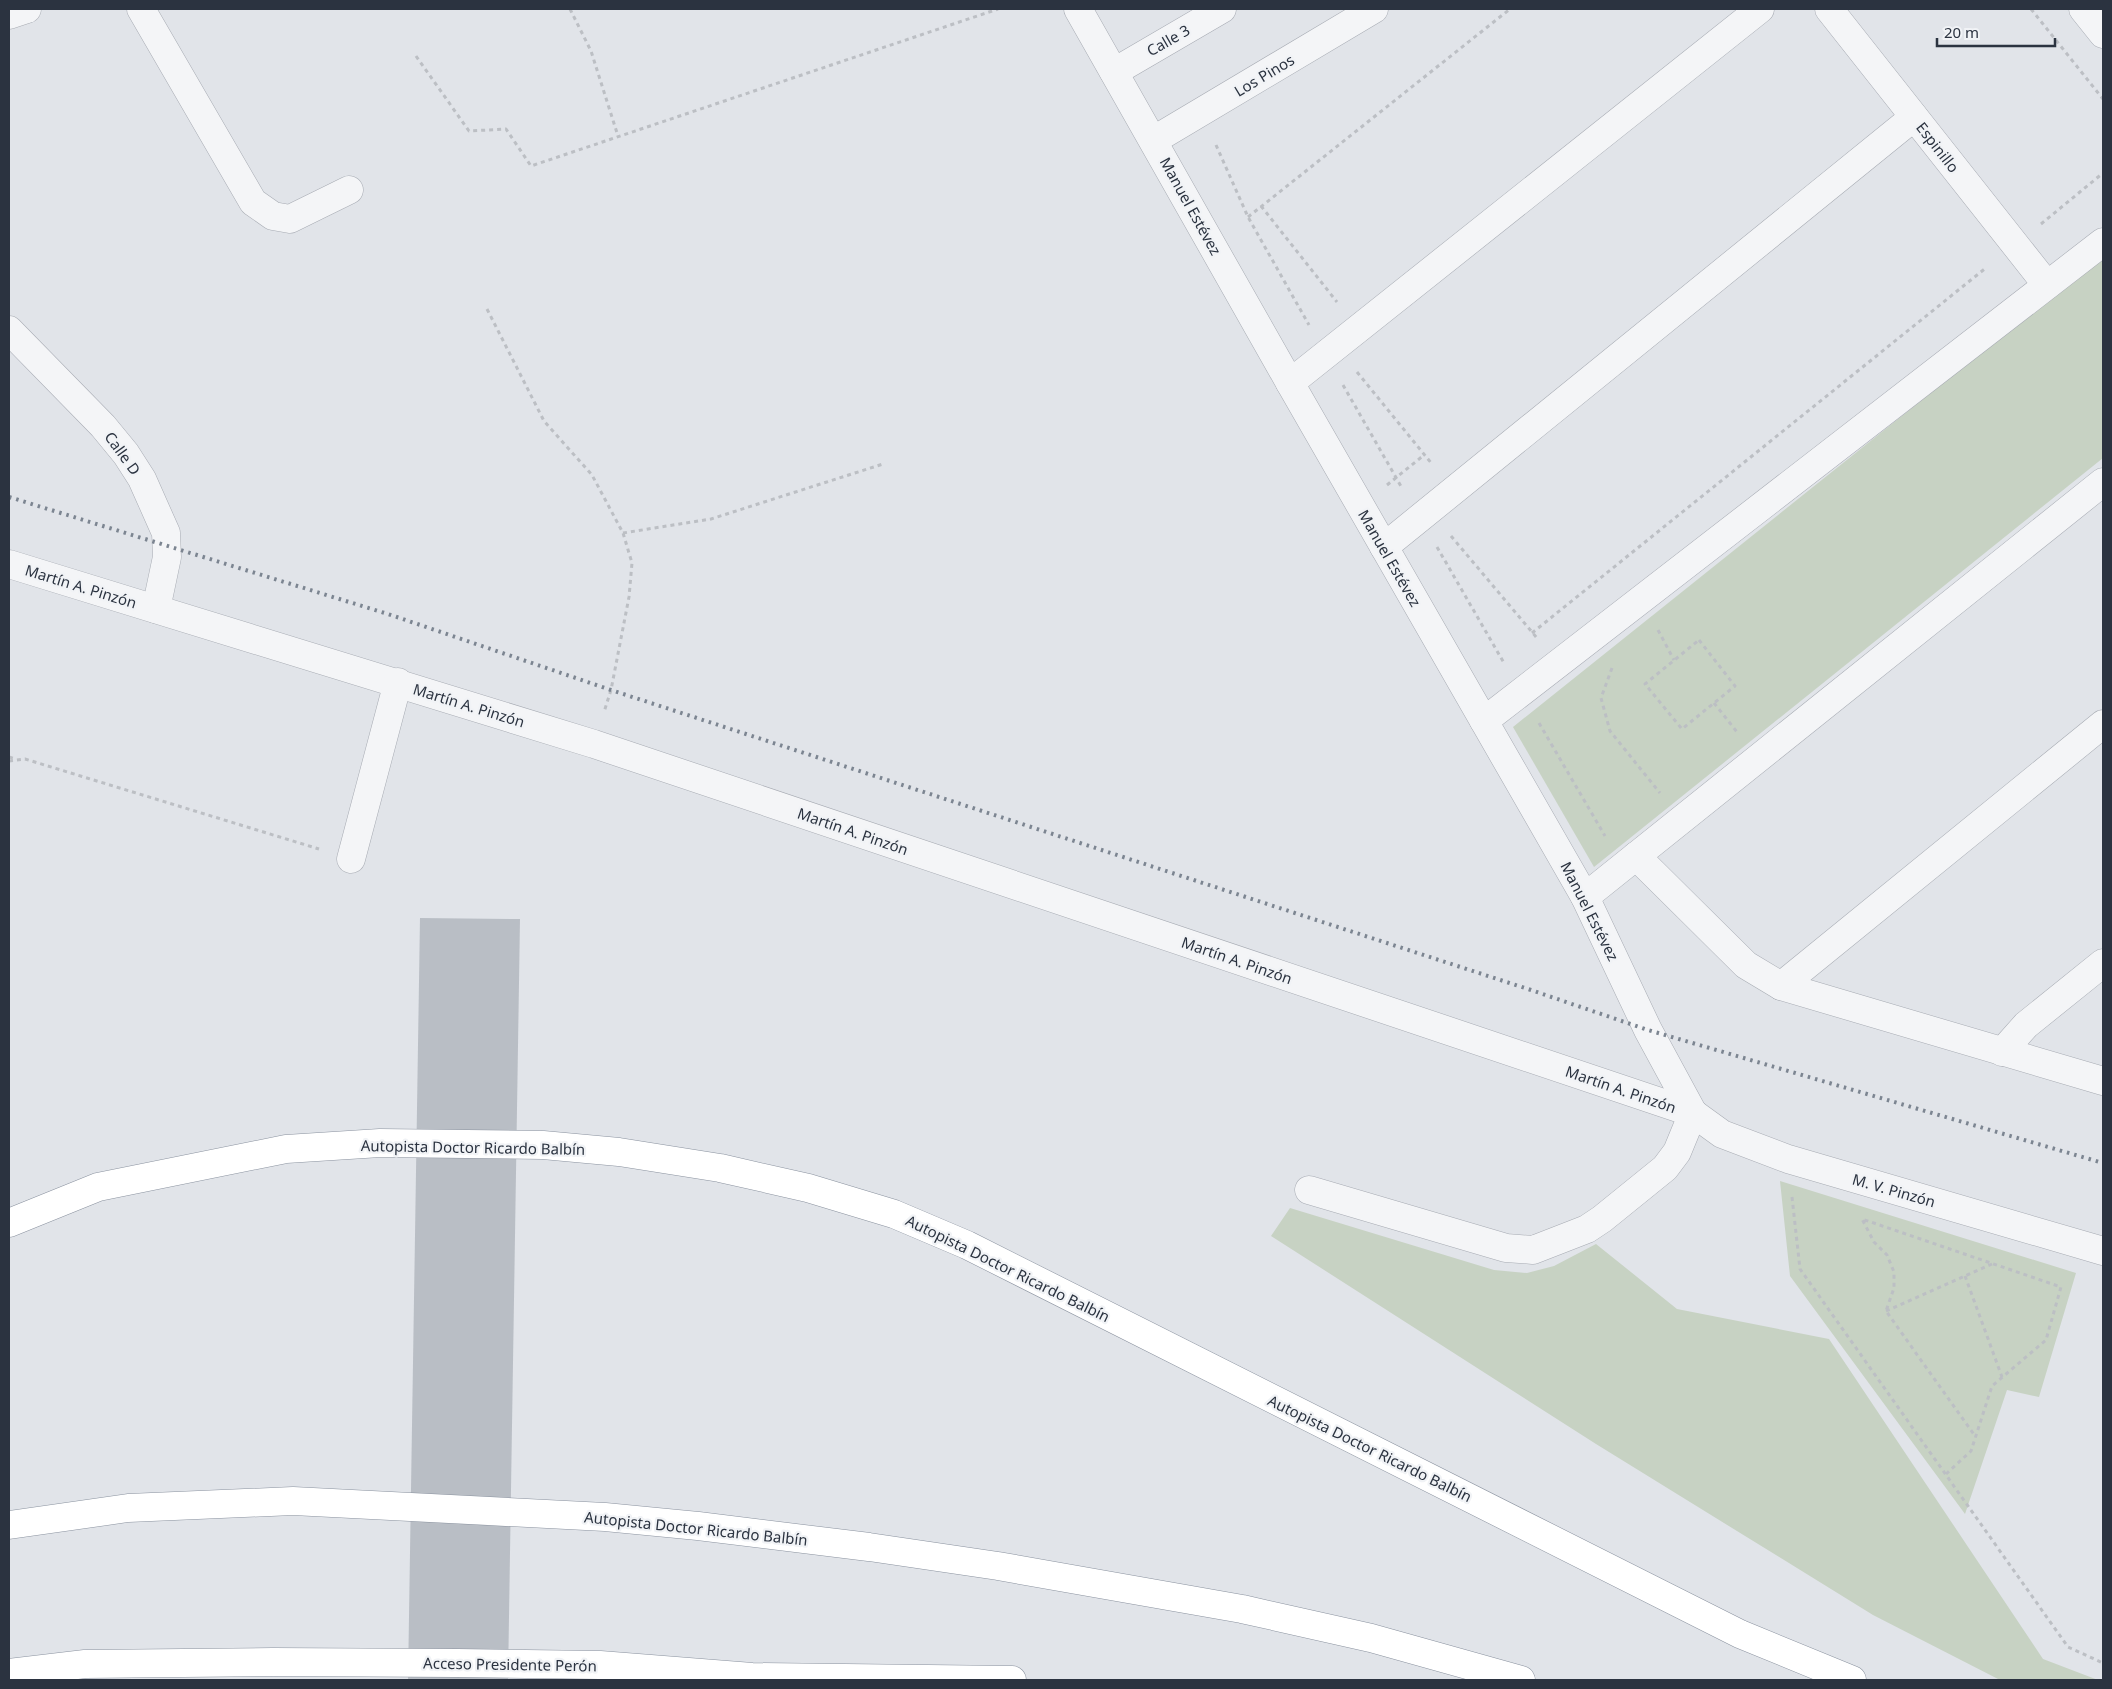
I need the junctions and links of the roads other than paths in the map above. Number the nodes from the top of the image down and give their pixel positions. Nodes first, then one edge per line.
1 (27, 9) edge
2 (141, 9) edge
3 (1078, 9) edge
4 (1222, 9) edge
5 (1374, 9) edge
6 (1760, 9) edge
7 (1829, 9) edge
8 (2083, 9) edge
9 (9, 15) edge
10 (2103, 34) edge
11 (1114, 72) junction
12 (1914, 117) junction
13 (1154, 140) junction
14 (349, 190) dead end
15 (2103, 242) edge
16 (2047, 285) junction
17 (9, 330) edge
18 (1290, 383) junction
19 (2103, 482) edge
20 (1384, 547) junction
21 (9, 564) edge
22 (156, 609) junction
23 (398, 682) junction
24 (1484, 720) junction
25 (2103, 724) edge
26 (1636, 856) junction
27 (352, 859) road end
28 (1585, 897) junction
29 (2103, 963) edge
30 (1781, 986) junction
31 (2002, 1052) junction
32 (2103, 1082) edge
33 (1693, 1113) junction
34 (98, 1186) junction
35 (1309, 1190) dead end
36 (9, 1203) edge
37 (9, 1223) edge
38 (2103, 1251) edge
39 (9, 1524) edge
40 (297, 1662) junction
41 (9, 1673) edge
42 (177, 1680) edge
43 (1012, 1680) edge
44 (1521, 1680) edge
45 (1852, 1680) edge

1 - 9 street
2 - 14 street
3 - 11 street, Manuel Estévez
4 - 11 street, Calle 3
5 - 13 street, Los Pinos
6 - 18 street
7 - 12 street, Espinillo
8 - 10 street
11 - 13 street, Manuel Estévez
12 - 16 street, Espinillo
12 - 20 street
13 - 18 street, Manuel Estévez
15 - 16 street
16 - 24 street
17 - 22 street, Calle D
18 - 20 street, Manuel Estévez
19 - 26 street
20 - 24 street, Manuel Estévez
21 - 22 street, Martín A. Pinzón
22 - 23 street, Martín A. Pinzón
23 - 27 street
23 - 33 street, Martín A. Pinzón
24 - 28 street, Manuel Estévez
25 - 30 street
26 - 28 street
26 - 30 street
28 - 33 street, Manuel Estévez
29 - 31 street
30 - 31 street
31 - 32 street
33 - 35 street
33 - 38 street, M. V. Pinzón
34 - 36 highway
34 - 37 highway, Autopista Doctor Ricardo Balbín
34 - 45 highway, Autopista Doctor Ricardo Balbín
39 - 44 highway, Autopista Doctor Ricardo Balbín
40 - 41 highway, Acceso Presidente Perón
40 - 42 highway
40 - 43 highway, Acceso Presidente Perón

